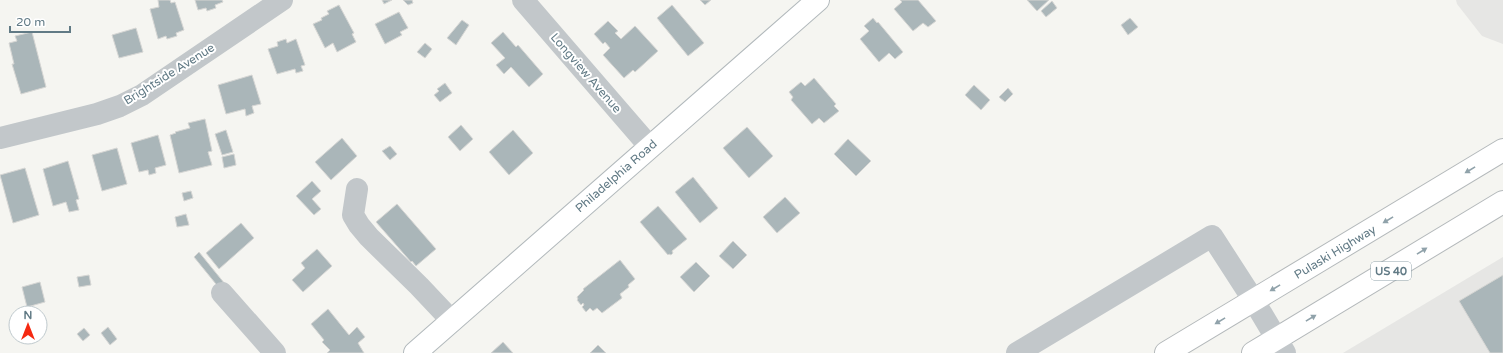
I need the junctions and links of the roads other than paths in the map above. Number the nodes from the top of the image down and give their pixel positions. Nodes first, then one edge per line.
1 (282, 0) edge
2 (523, 0) edge
3 (818, 0) edge
4 (0, 138) edge
5 (650, 147) junction
6 (1503, 150) edge
7 (357, 190) dead end
8 (1503, 202) edge
9 (222, 293) dead end
10 (1254, 301) junction
11 (452, 321) junction
12 (1281, 346) edge
13 (275, 353) edge
14 (415, 353) edge
15 (1017, 353) edge
16 (1166, 353) edge
17 (1253, 353) edge

1 - 4 street, Brightside Avenue
2 - 5 street, Longview Avenue
3 - 5 main road, Philadelphia Road
5 - 11 main road, Philadelphia Road
6 -> 10 main road, Pulaski Highway
7 - 11 street
12 -> 8 main road, US 40
9 - 13 street
10 - 12 street
10 - 15 street
10 -> 16 main road, Pulaski Highway
11 - 14 main road, Philadelphia Road
12 - 17 main road, US 40

